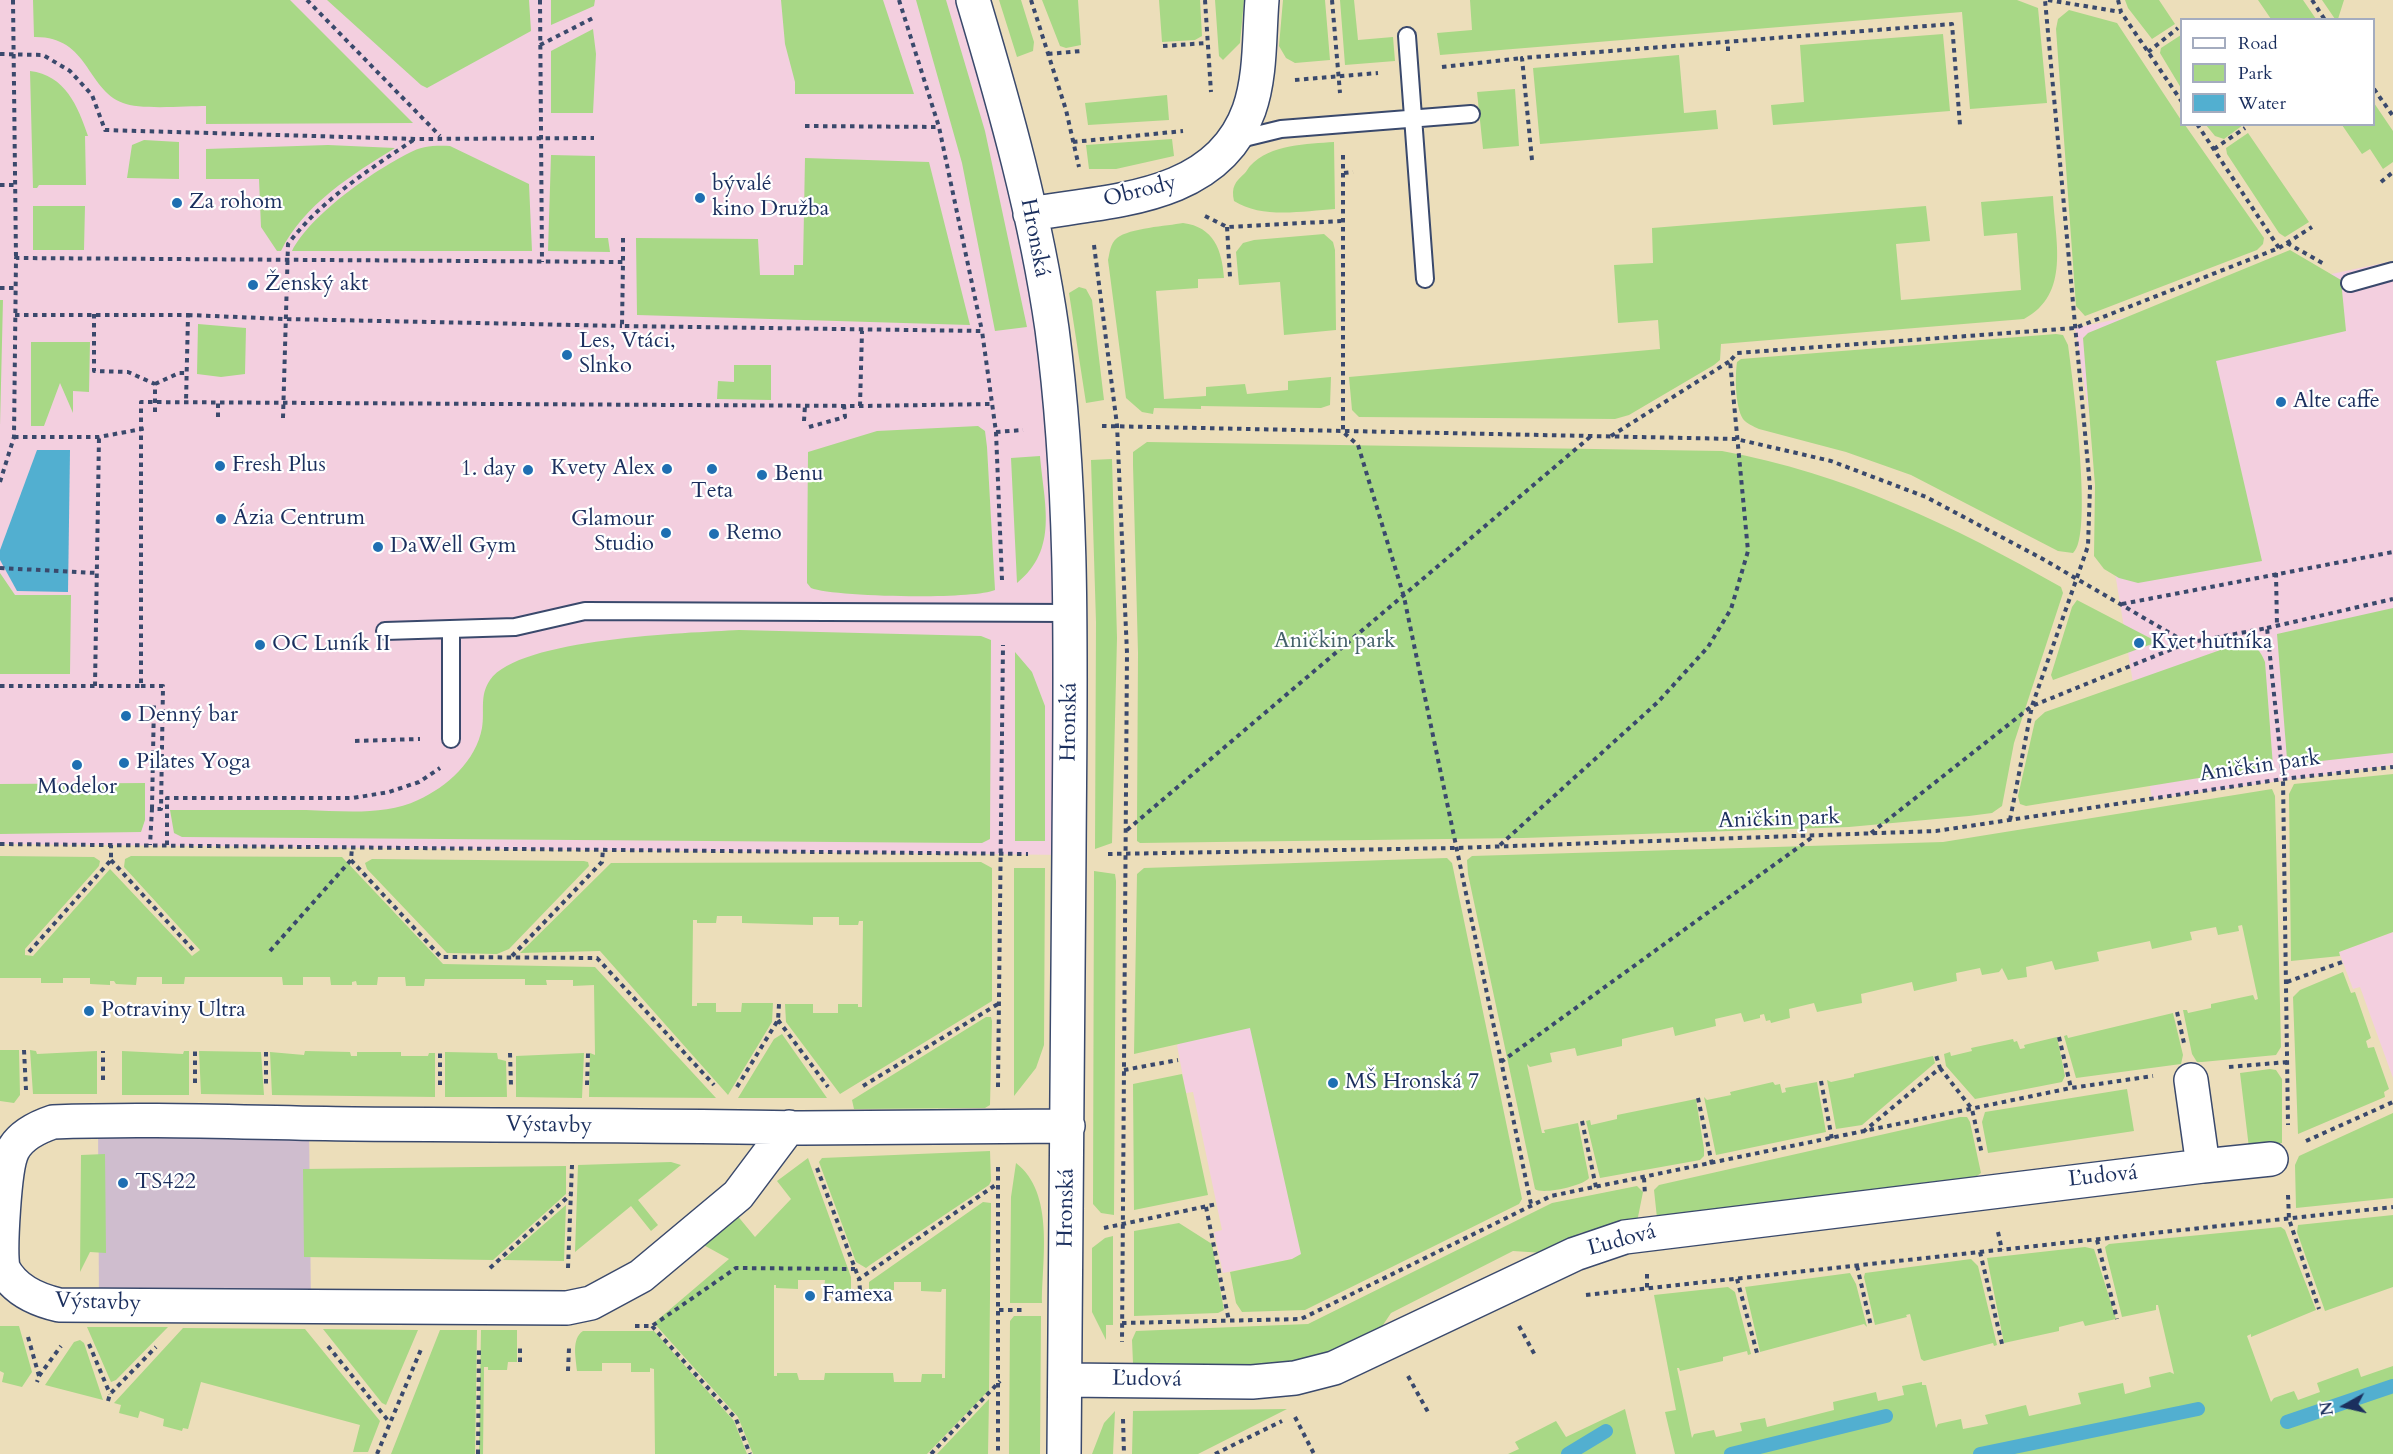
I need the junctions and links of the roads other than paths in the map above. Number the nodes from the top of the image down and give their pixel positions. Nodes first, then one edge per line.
1 (973, 0) edge
2 (1262, 0) edge
3 (1407, 36) dead end
4 (1471, 114) dead end
5 (1413, 118) junction
6 (1236, 140) junction
7 (1030, 214) junction
8 (2393, 271) edge
9 (1425, 279) dead end
10 (2350, 283) dead end
11 (1071, 613) junction
12 (451, 629) junction
13 (385, 631) dead end
14 (451, 739) road end
15 (2190, 1080) dead end
16 (1068, 1126) junction
17 (795, 1127) junction
18 (2285, 1152) road end
19 (2203, 1166) junction
20 (1065, 1380) junction
21 (1064, 1454) edge

1 - 7 street, Hronská
2 - 6 street, Obrody
3 - 5 lane
4 - 5 lane
5 - 6 lane
5 - 9 lane
6 - 7 street, Obrody
7 - 11 street, Hronská
8 - 10 lane
11 - 12 lane
11 - 16 street, Hronská
12 - 13 lane
12 - 14 lane
15 - 19 street
16 - 17 street, Výstavby
16 - 20 street, Hronská
17 - 17 street, Výstavby
18 - 19 street, Ľudová
19 - 20 street, Ľudová
20 - 21 street, Hronská

